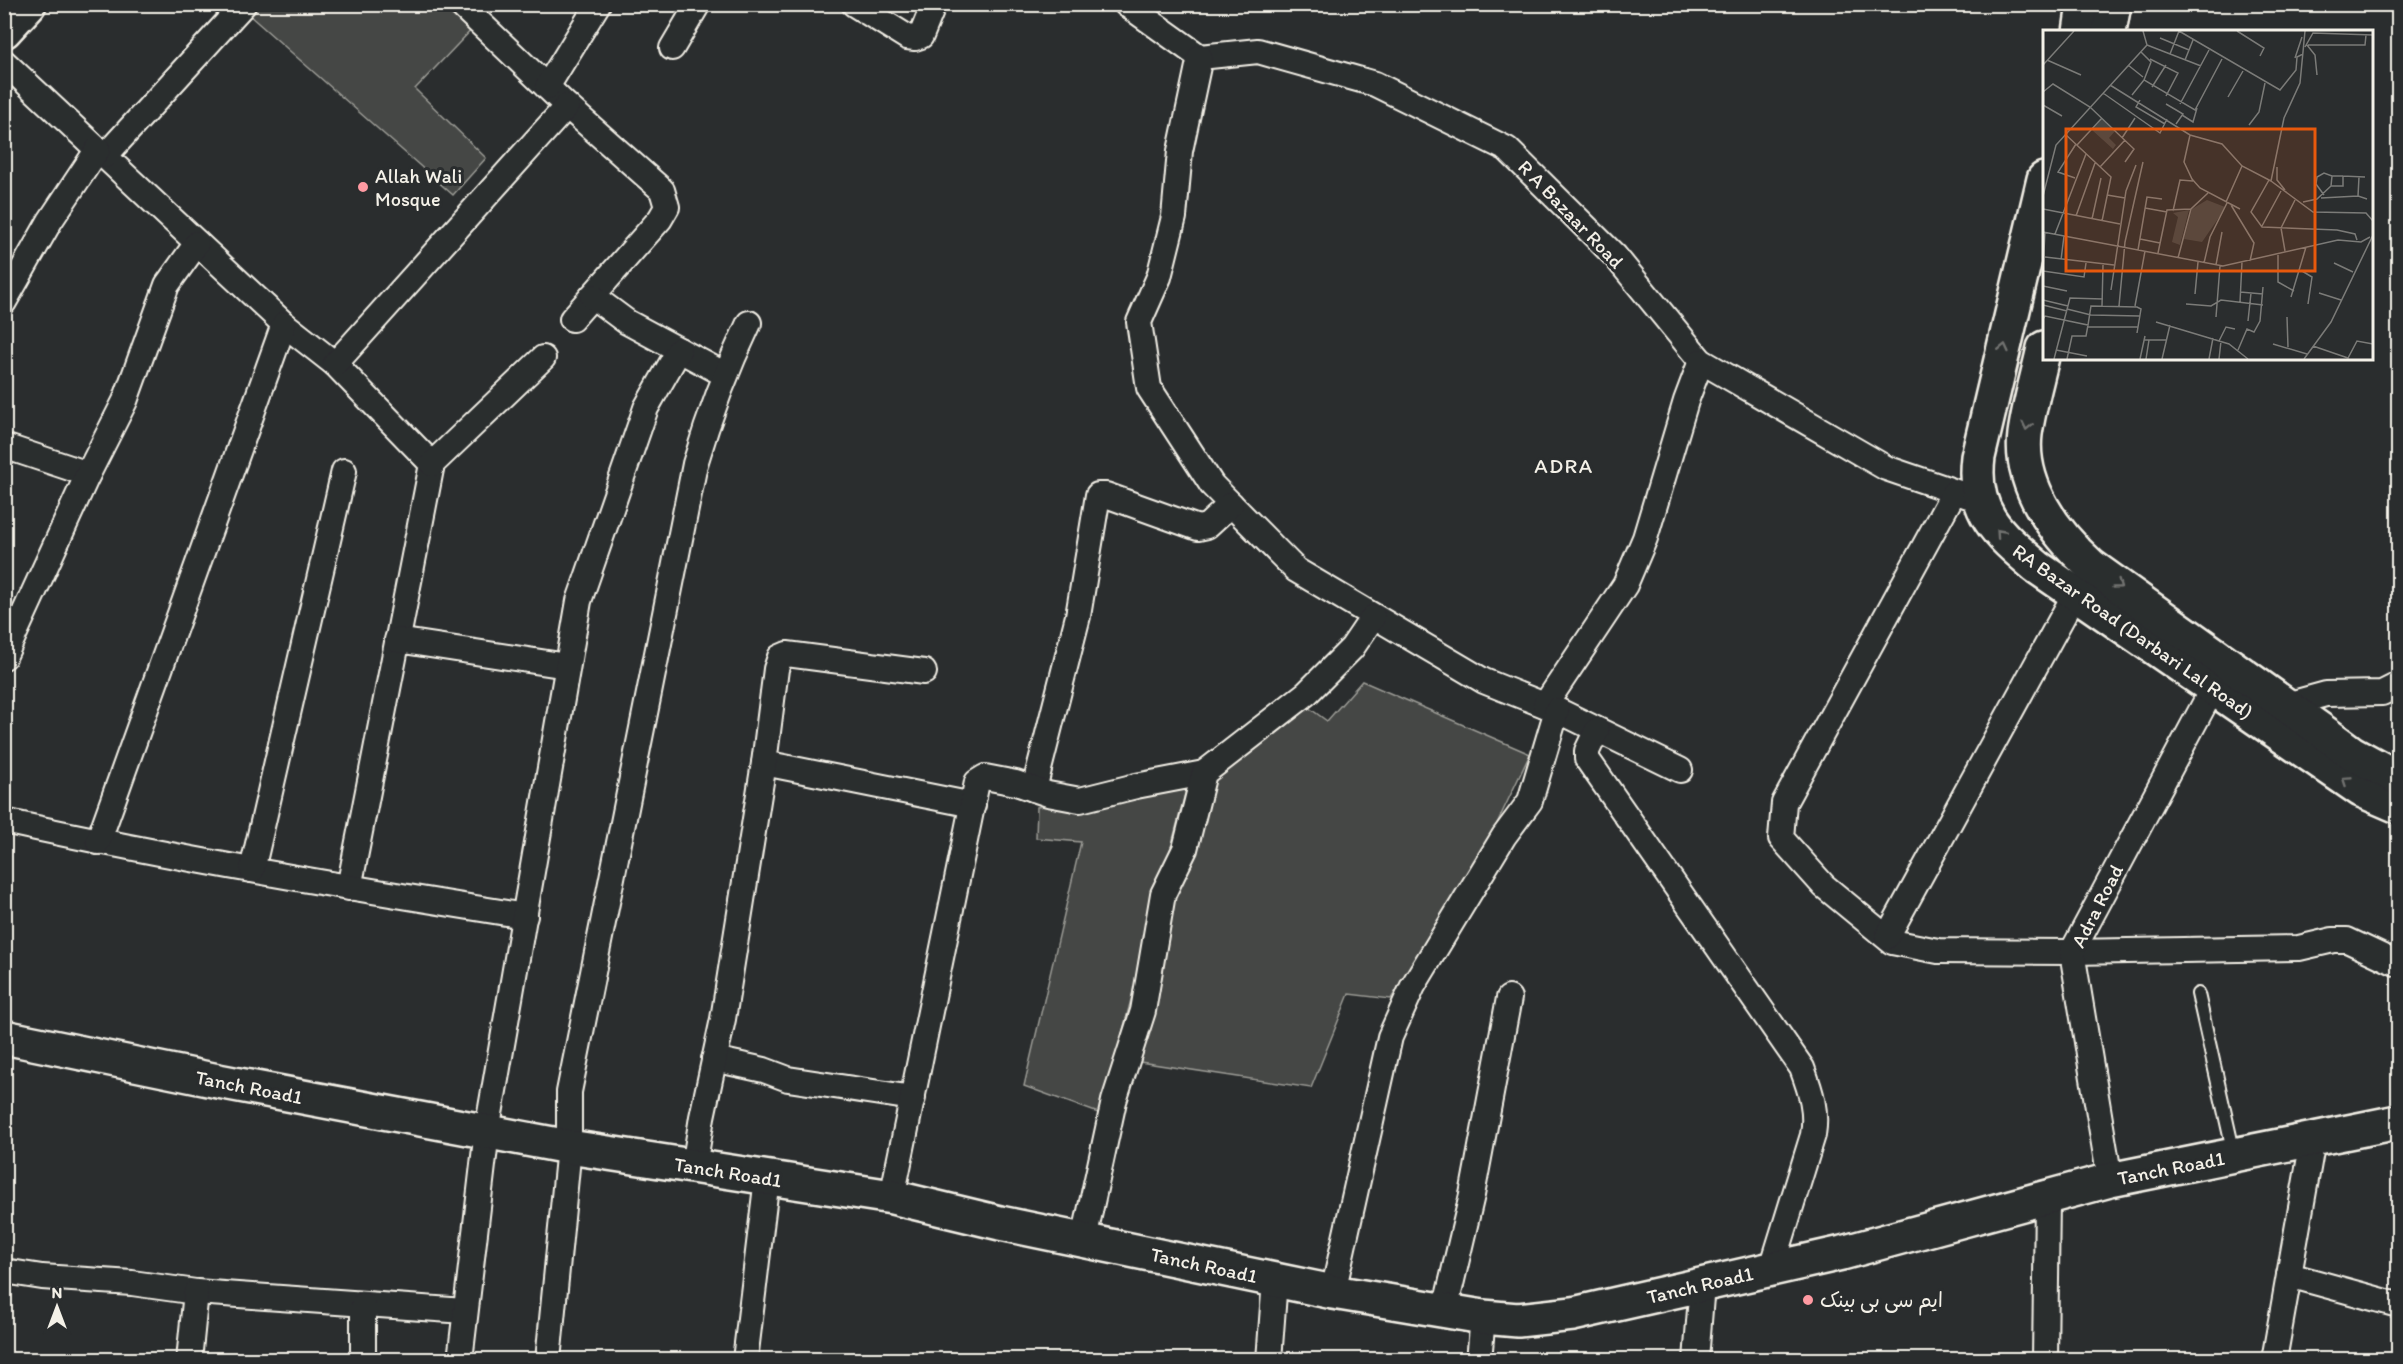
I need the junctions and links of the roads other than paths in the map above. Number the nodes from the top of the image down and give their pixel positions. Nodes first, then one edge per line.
1 (29, 4) edge
2 (244, 4) edge
3 (460, 4) edge
4 (598, 4) edge
5 (698, 4) edge
6 (854, 4) edge
7 (934, 4) edge
8 (1126, 4) edge
9 (2084, 4) edge
10 (2114, 4) edge
11 (2079, 30) edge
12 (2109, 30) edge
13 (4, 31) edge
14 (672, 48) dead end
15 (1200, 57) junction
16 (4, 62) edge
17 (547, 87) junction
18 (567, 106) junction
19 (101, 153) junction
20 (2043, 183) edge
21 (197, 243) junction
22 (592, 296) junction
23 (4, 302) edge
24 (572, 319) dead end
25 (749, 323) dead end
26 (284, 324) junction
27 (680, 350) junction
28 (2043, 353) edge
29 (543, 358) dead end
30 (1701, 362) junction
31 (335, 364) junction
32 (724, 374) junction
33 (4, 446) edge
34 (432, 464) junction
35 (344, 471) dead end
36 (88, 474) junction
37 (1967, 495) junction
38 (1231, 504) junction
39 (2075, 594) junction
40 (1373, 617) junction
41 (397, 640) junction
42 (4, 657) edge
43 (567, 666) junction
44 (924, 672) dead end
45 (2398, 685) edge
46 (2212, 688) junction
47 (2286, 705) junction
48 (1551, 708) junction
49 (1597, 730) junction
50 (764, 763) junction
51 (1680, 770) dead end
52 (1204, 773) junction
53 (2398, 778) edge
54 (1034, 789) junction
55 (973, 805) junction
56 (2398, 806) edge
57 (4, 821) edge
58 (98, 842) junction
59 (252, 870) junction
60 (349, 888) junction
61 (525, 916) junction
62 (1887, 938) junction
63 (2072, 952) junction
64 (2398, 964) edge
65 (2198, 994) dead end
66 (1509, 998) dead end
67 (4, 1037) edge
68 (714, 1059) junction
69 (913, 1098) junction
70 (2398, 1122) edge
71 (487, 1131) junction
72 (2313, 1140) junction
73 (569, 1147) junction
74 (2234, 1155) junction
75 (694, 1167) junction
76 (767, 1178) junction
77 (2110, 1180) junction
78 (892, 1197) junction
79 (2047, 1198) junction
80 (1084, 1239) junction
81 (1772, 1268) junction
82 (4, 1271) edge
83 (2289, 1275) junction
84 (1275, 1280) junction
85 (1702, 1284) junction
86 (196, 1292) junction
87 (1333, 1292) junction
88 (363, 1305) junction
89 (2398, 1305) edge
90 (1445, 1310) junction
91 (465, 1311) junction
92 (1484, 1317) junction
93 (189, 1359) edge
94 (363, 1359) edge
95 (460, 1359) edge
96 (548, 1359) edge
97 (745, 1359) edge
98 (1269, 1359) edge
99 (1479, 1359) edge
100 (1696, 1359) edge
101 (2045, 1359) edge
102 (2274, 1359) edge

1 - 13 street
2 - 19 street
3 - 17 street
4 - 17 street
5 - 14 street
6 - 7 street
8 - 15 street
9 - 11 street
10 - 12 street
15 - 30 street, R A Bazaar Road
15 - 38 street
16 - 19 street
17 - 18 street
18 - 22 street
18 - 31 street
19 - 21 street
19 - 23 street
37 -> 20 street, RA Bazar Road (Darbari Lal Road)
21 - 26 street
21 - 36 street
22 - 24 street
22 - 27 street
25 - 32 street
26 - 31 street
26 - 58 street
27 - 32 street
27 - 43 street
28 -> 47 street, RA Bazar Road (Darbari Lal Road)
29 - 34 street
30 - 37 street, R A Bazaar Road
30 - 48 street
31 - 34 street
32 - 73 street
33 - 36 street
34 - 41 street
35 - 59 street
36 - 42 street
39 -> 37 street, RA Bazar Road (Darbari Lal Road)
37 - 62 street
38 - 40 street
38 - 54 street
39 - 46 street, RA Bazar Road (Darbari Lal Road)
39 - 62 street
40 - 48 street
40 - 52 street
41 - 43 street
41 - 60 street
43 - 61 street
44 - 50 street
45 - 47 street
56 -> 46 street, RA Bazar Road (Darbari Lal Road)
46 - 63 street, Adra Road
47 - 53 street, RA Bazar Road (Darbari Lal Road)
48 - 49 street
48 - 87 street
49 - 51 street
49 - 81 street
50 - 55 street
50 - 68 street
52 - 54 street
52 - 80 street
54 - 55 street
55 - 69 street
57 - 58 street
58 - 59 street
59 - 60 street
60 - 61 street
61 - 71 street
62 - 63 street
63 - 64 street
63 - 77 street, Adra Road
65 - 74 lane
66 - 90 street
67 - 71 street, Tanch Road1
68 - 69 street
68 - 75 street
69 - 78 street
70 - 72 street, Tanch Road1
71 - 73 street, Tanch Road1
71 - 91 street
72 - 74 street, Tanch Road1
72 - 83 street
73 - 75 street, Tanch Road1
73 - 96 street
74 - 77 street, Tanch Road1
75 - 76 street, Tanch Road1
76 - 78 street, Tanch Road1
76 - 97 street
77 - 79 street, Tanch Road1
78 - 80 street, Tanch Road1
79 - 81 street, Tanch Road1
79 - 101 street
80 - 84 street, Tanch Road1
81 - 85 street, Tanch Road1
82 - 86 street
83 - 89 street
83 - 102 street
84 - 87 street, Tanch Road1
84 - 98 street
85 - 92 street, Tanch Road1
85 - 100 street
86 - 88 street
86 - 93 street
87 - 90 street, Tanch Road1
88 - 91 street
88 - 94 street
90 - 92 street, Tanch Road1
91 - 95 street
92 - 99 street

